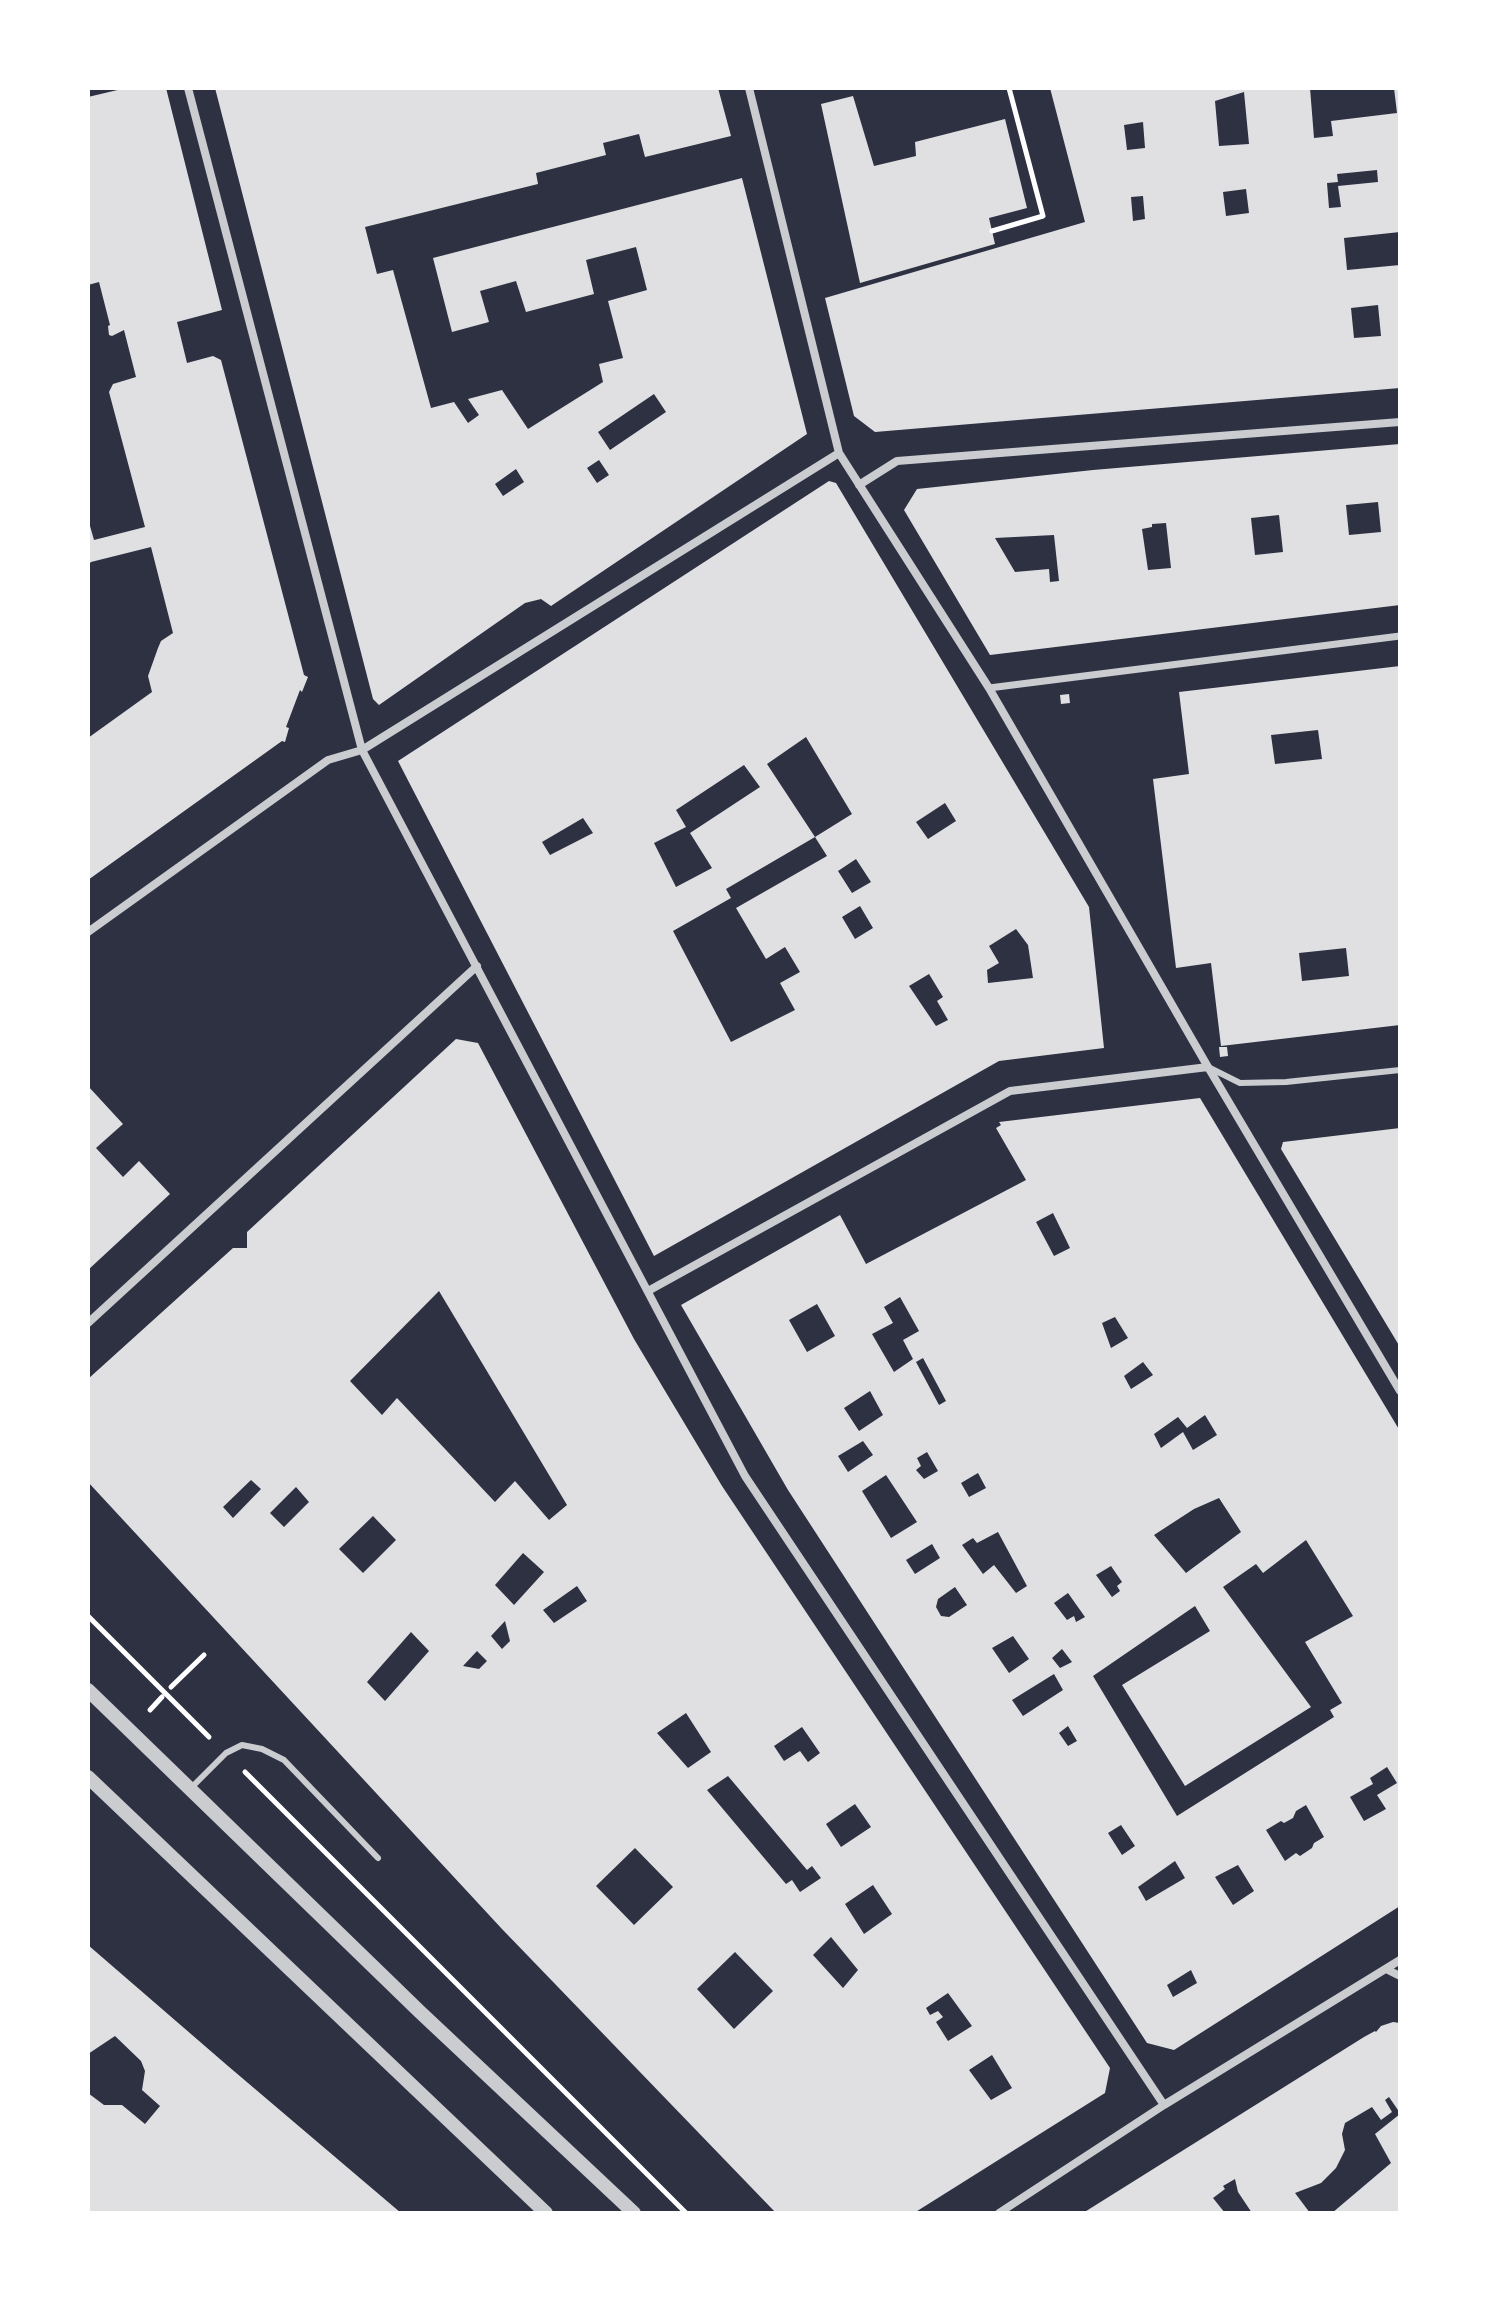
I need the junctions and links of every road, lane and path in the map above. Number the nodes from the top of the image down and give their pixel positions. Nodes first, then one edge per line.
1 (188, 88) edge
2 (749, 88) edge
3 (1009, 88) edge
4 (992, 231) dead end
5 (1400, 422) edge
6 (839, 453) junction
7 (859, 485) junction
8 (1400, 636) edge
9 (989, 688) junction
10 (362, 750) junction
11 (88, 932) edge
12 (477, 966) junction
13 (1208, 1067) junction
14 (1400, 1070) edge
15 (648, 1291) junction
16 (88, 1323) edge
17 (1400, 1391) edge
18 (88, 1616) edge
19 (204, 1655) dead end
20 (171, 1687) dead end
21 (88, 1690) edge
22 (226, 1753) junction
23 (88, 1777) edge
24 (190, 1789) junction
25 (378, 1858) dead end
26 (1400, 1960) edge
27 (1386, 1969) junction
28 (1400, 1976) edge
29 (1164, 2105) junction
30 (546, 2213) edge
31 (634, 2213) edge
32 (686, 2213) edge
33 (999, 2213) edge

1 - 10 street
2 - 6 street
3 - 4 path
5 - 7 street
6 - 7 street
6 - 10 street
7 - 9 street
8 - 9 street
9 - 13 street
10 - 11 street
10 - 12 street
12 - 15 street
12 - 16 street
13 - 14 lane
13 - 15 street
13 - 17 street
15 - 29 street
18 - 22 path
19 - 20 path
21 - 24 street
22 - 24 lane
22 - 25 lane
22 - 32 path
23 - 30 street
24 - 31 street
26 - 27 street
27 - 28 street
27 - 29 street
29 - 33 street

